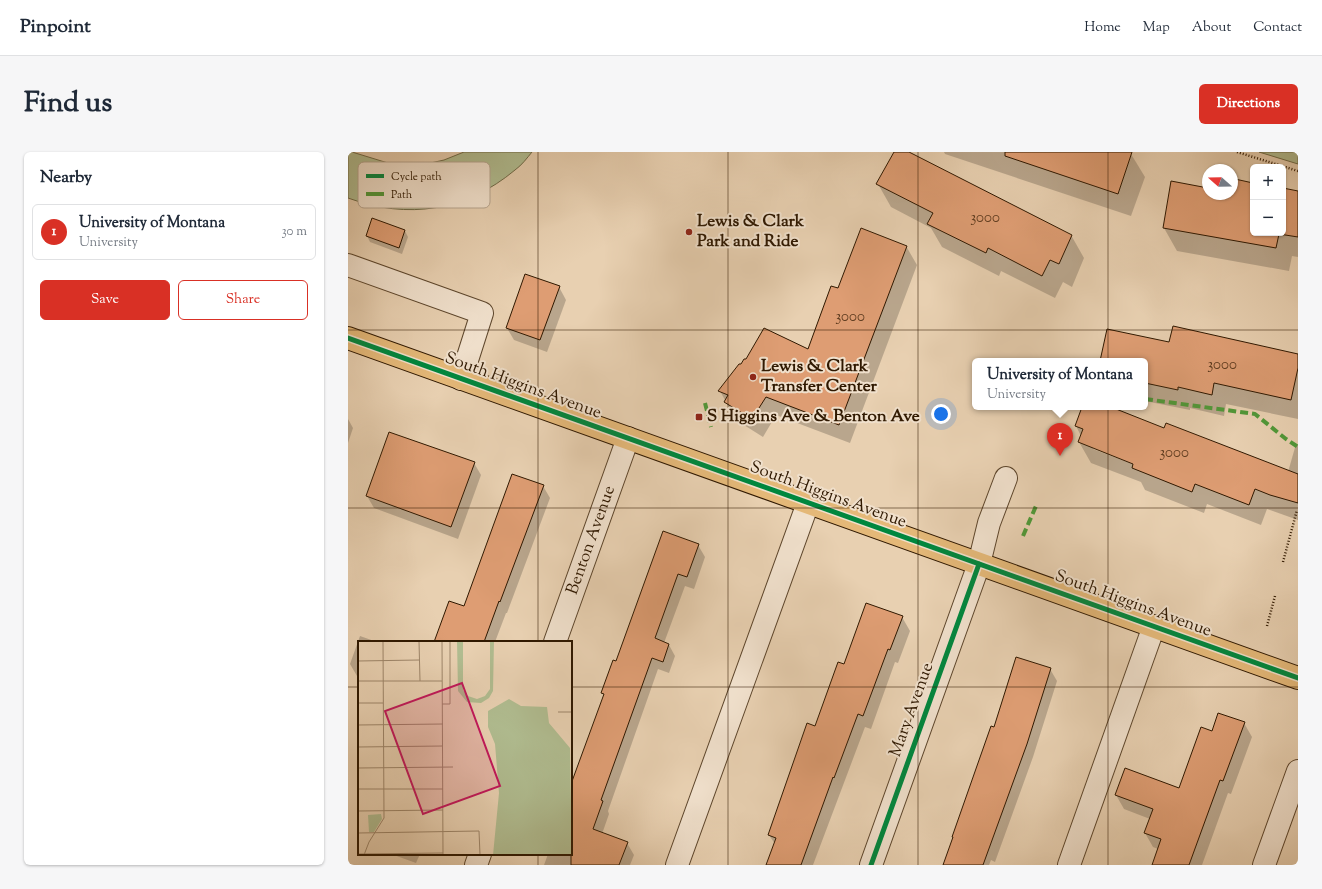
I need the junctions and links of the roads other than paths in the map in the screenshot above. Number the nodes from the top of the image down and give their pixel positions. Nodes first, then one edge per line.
1 (348, 265) edge
2 (348, 338) edge
3 (461, 379) junction
4 (628, 438) junction
5 (1006, 478) dead end
6 (808, 503) junction
7 (979, 564) junction
8 (1154, 626) junction
9 (555, 641) edge
10 (1298, 678) edge
11 (1298, 771) edge
12 (480, 855) edge
13 (476, 865) edge
14 (677, 865) edge
15 (871, 865) edge
16 (1069, 865) edge
17 (1264, 865) edge

1 - 3 street
2 - 3 main road, South Higgins Avenue
3 - 4 main road, South Higgins Avenue
4 - 6 main road, South Higgins Avenue
4 - 9 street, Benton Avenue
5 - 7 street, Mary Avenue
6 - 7 main road, South Higgins Avenue
6 - 14 street
7 - 8 main road, South Higgins Avenue
7 - 15 street, Mary Avenue
8 - 10 main road, South Higgins Avenue
8 - 16 street
11 - 17 street
12 - 13 street

